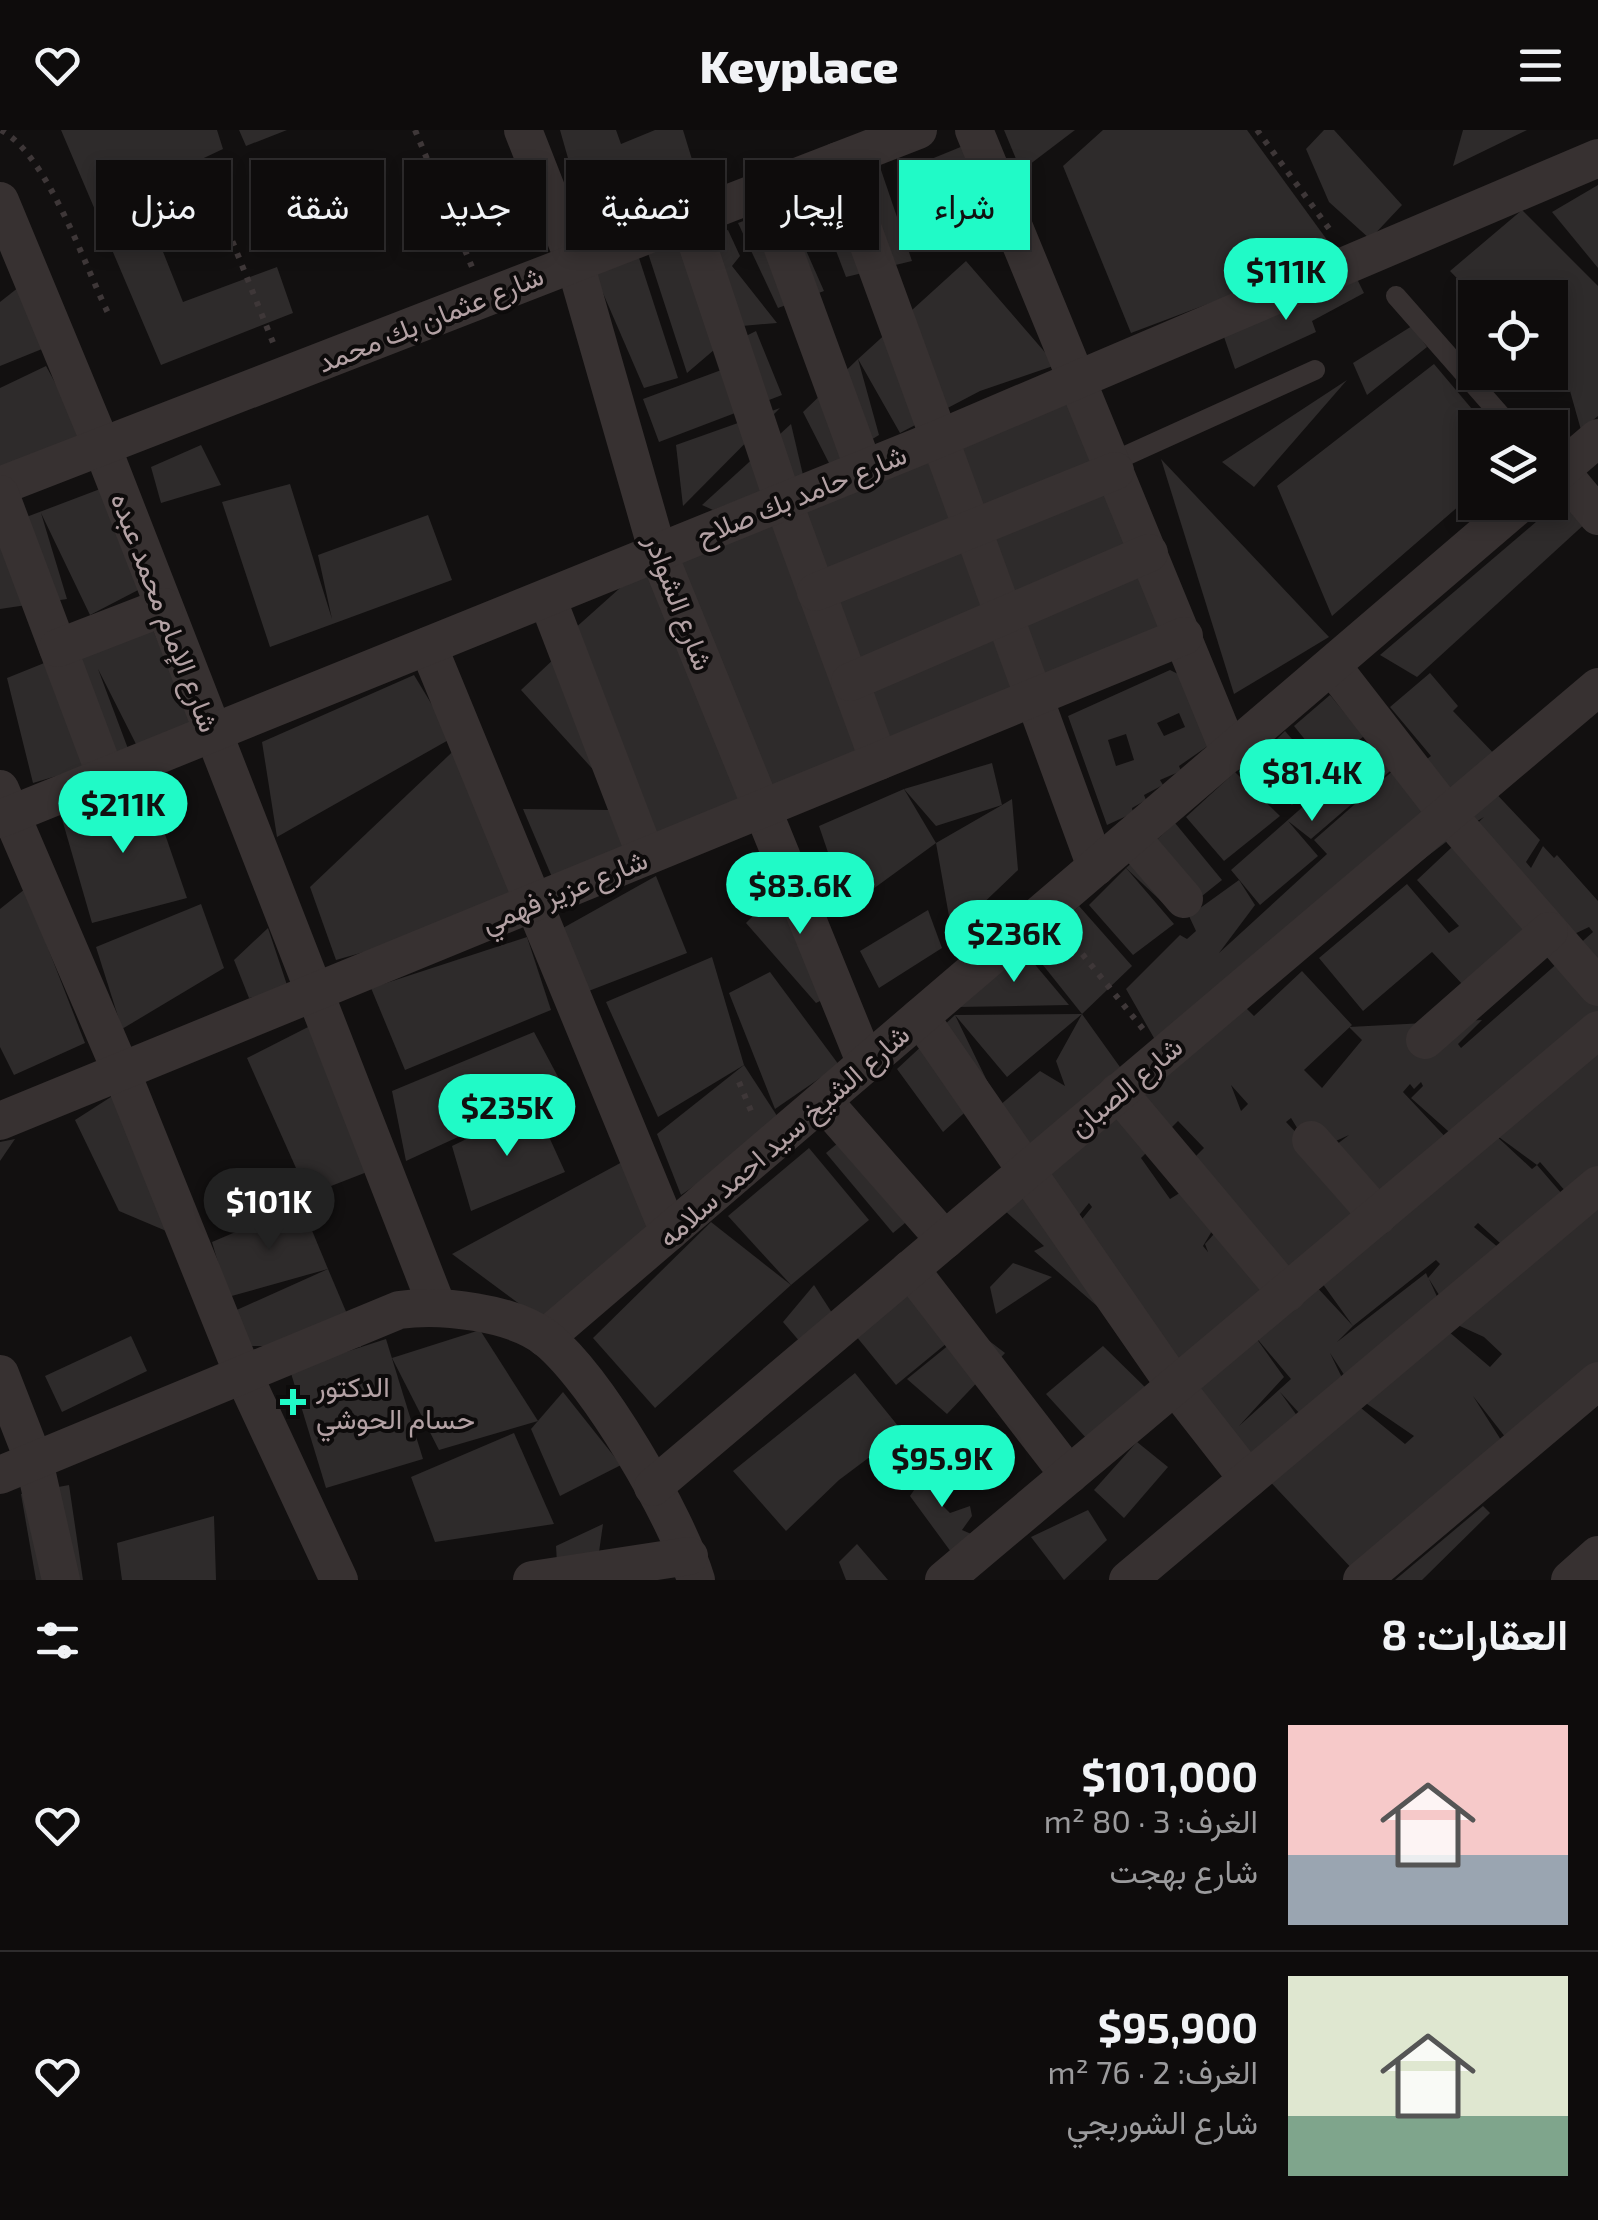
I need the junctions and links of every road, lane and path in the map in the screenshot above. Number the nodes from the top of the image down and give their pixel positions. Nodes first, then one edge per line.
1 (1, 130) edge
2 (415, 130) edge
3 (523, 130) edge
4 (918, 130) edge
5 (974, 130) edge
6 (1257, 130) edge
7 (1598, 158) edge
8 (841, 160) edge
9 (0, 201) edge
10 (231, 238) edge
11 (602, 250) edge
12 (699, 250) edge
13 (784, 250) edge
14 (870, 250) edge
15 (574, 260) junction
16 (1354, 263) junction
17 (1396, 296) dead end
18 (485, 298) junction
19 (108, 313) dead end
20 (1315, 370) dead end
21 (286, 376) junction
22 (1078, 380) junction
23 (1496, 410) edge
24 (1598, 438) edge
25 (938, 439) junction
26 (102, 447) junction
27 (1568, 462) edge
28 (1113, 466) junction
29 (864, 469) junction
30 (0, 486) edge
31 (1568, 488) edge
32 (0, 494) edge
33 (782, 501) junction
34 (1598, 516) edge
35 (1501, 520) edge
36 (971, 529) junction
37 (658, 553) junction
38 (1150, 554) junction
39 (816, 592) junction
40 (547, 598) junction
41 (164, 608) junction
42 (1002, 617) junction
43 (1184, 636) junction
44 (428, 646) junction
45 (58, 648) junction
46 (1332, 666) junction
47 (850, 682) junction
48 (1598, 687) edge
49 (1032, 698) junction
50 (212, 733) junction
51 (1230, 753) junction
52 (878, 761) junction
53 (106, 776) junction
54 (3, 808) edge
55 (761, 809) junction
56 (1448, 814) junction
57 (1131, 837) junction
58 (646, 856) junction
59 (1096, 867) junction
60 (1184, 899) dead end
61 (532, 902) junction
62 (1046, 910) junction
63 (1549, 931) junction
64 (1598, 987) edge
65 (313, 992) junction
66 (920, 1017) junction
67 (1598, 1030) edge
68 (1424, 1040) dead end
69 (1164, 1054) junction
70 (866, 1064) junction
71 (122, 1070) junction
72 (1118, 1092) junction
73 (824, 1102) junction
74 (0, 1120) edge
75 (1311, 1140) dead end
76 (1024, 1172) junction
77 (1598, 1185) edge
78 (1378, 1216) junction
79 (669, 1232) junction
80 (945, 1240) junction
81 (910, 1269) junction
82 (1287, 1293) junction
83 (436, 1304) junction
84 (546, 1338) junction
85 (0, 1374) edge
86 (244, 1374) junction
87 (1598, 1381) edge
88 (1176, 1387) junction
89 (17, 1468) edge
90 (1069, 1475) junction
91 (1248, 1479) junction
92 (654, 1488) junction
93 (1598, 1555) edge
94 (692, 1568) edge
95 (61, 1580) edge
96 (339, 1580) edge
97 (532, 1580) edge
98 (944, 1580) edge
99 (1128, 1580) edge
100 (1362, 1580) edge
101 (1570, 1580) edge

1 - 19 path
2 - 18 path
3 - 15 street, شارع الشوادر
4 - 8 street, شارع عثمان بك محمد
5 - 22 street
6 - 16 path
7 - 16 street, شارع حامد بك صلاح
9 - 26 street, شارع الإمام محمد عبده
10 - 21 path
11 - 15 street, شارع عثمان بك محمد
12 - 33 street
13 - 29 street
14 - 25 street
15 - 18 street, شارع عثمان بك محمد
15 - 37 street, شارع الشوادر
16 - 22 street, شارع حامد بك صلاح
17 - 23 lane
18 - 21 street, شارع عثمان بك محمد
20 - 28 lane
21 - 26 street, شارع عثمان بك محمد
22 - 25 street, شارع حامد بك صلاح
22 - 28 street
24 - 27 street
25 - 29 street, شارع حامد بك صلاح
25 - 36 street
26 - 30 street, شارع عثمان بك محمد
26 - 41 street, شارع الإمام محمد عبده
28 - 36 street
28 - 38 street
29 - 33 street, شارع حامد بك صلاح
31 - 34 street
32 - 45 street
33 - 37 street, شارع حامد بك صلاح
33 - 39 street
35 - 46 street, شارع الشيخ سيد احمد سلامه
36 - 39 street
36 - 42 street
37 - 40 street, شارع حامد بك صلاح
37 - 55 street, شارع الشوادر
38 - 42 street
38 - 43 street
39 - 47 street
40 - 44 street, شارع حامد بك صلاح
40 - 58 street
41 - 45 street
41 - 50 street, شارع الإمام محمد عبده
42 - 47 street
42 - 49 street
43 - 49 street, شارع عزيز فهمي
43 - 51 street
44 - 50 street, شارع حامد بك صلاح
44 - 61 street
45 - 53 street
46 - 51 street, شارع الشيخ سيد احمد سلامه
46 - 56 street
47 - 52 street
48 - 56 street, شارع الصبان
49 - 52 street, شارع عزيز فهمي
49 - 59 street
50 - 53 street, شارع حامد بك صلاح
50 - 65 street, شارع الإمام محمد عبده
51 - 57 street, شارع الشيخ سيد احمد سلامه
52 - 55 street, شارع عزيز فهمي
53 - 54 street, شارع حامد بك صلاح
54 - 71 street
55 - 58 street, شارع عزيز فهمي
55 - 70 street, شارع الشوادر
56 - 63 street
56 - 69 street, شارع الصبان
57 - 59 street, شارع الشيخ سيد احمد سلامه
57 - 60 street
58 - 61 street, شارع عزيز فهمي
59 - 62 street, شارع الشيخ سيد احمد سلامه
61 - 65 street, شارع عزيز فهمي
61 - 79 street
62 - 66 street, شارع الشيخ سيد احمد سلامه
62 - 69 path
63 - 64 street
63 - 68 street
65 - 71 street, شارع عزيز فهمي
65 - 83 street, شارع الإمام محمد عبده
66 - 70 street, شارع الشيخ سيد احمد سلامه
66 - 76 street
67 - 78 street
69 - 72 street, شارع الصبان
70 - 73 street, شارع الشيخ سيد احمد سلامه
71 - 74 street, شارع عزيز فهمي
71 - 86 street
72 - 76 street, شارع الصبان
72 - 82 street
73 - 79 street, شارع الشيخ سيد احمد سلامه
73 - 80 street
75 - 78 street
76 - 80 street, شارع الصبان
76 - 88 street
77 - 91 street
78 - 82 street
79 - 84 street, شارع الشيخ سيد احمد سلامه
80 - 81 street, شارع الصبان
81 - 90 street
81 - 92 street, شارع الصبان
82 - 88 street
83 - 84 street
83 - 86 street
84 - 92 street
85 - 89 street
86 - 89 street
86 - 96 street
87 - 100 street
88 - 90 street
88 - 91 street
89 - 95 street
90 - 98 street
91 - 99 street
92 - 94 street
93 - 101 street
94 - 97 street

